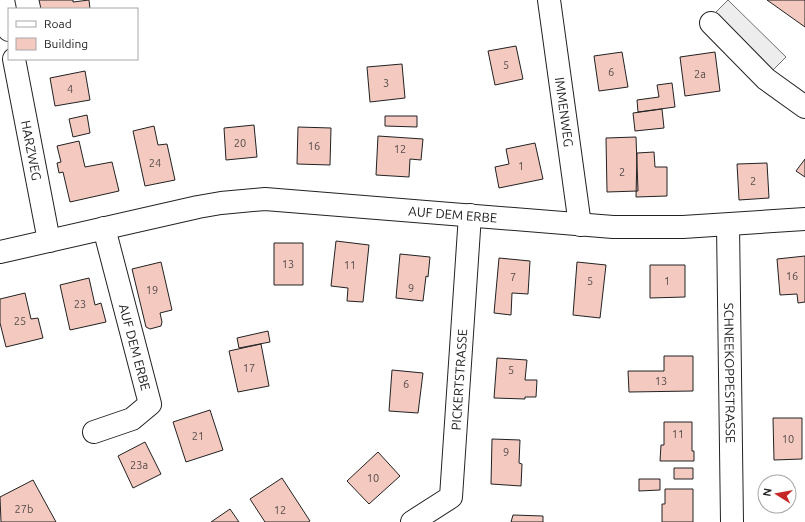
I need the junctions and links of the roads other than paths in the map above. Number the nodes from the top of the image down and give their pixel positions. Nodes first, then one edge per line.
1 (3, 0) edge
2 (549, 0) edge
3 (711, 23) dead end
4 (8, 25) edge
5 (14, 60) edge
6 (805, 107) edge
7 (470, 215) junction
8 (805, 219) edge
9 (580, 225) junction
10 (728, 225) junction
11 (104, 228) junction
12 (49, 241) junction
13 (0, 252) edge
14 (94, 432) dead end
15 (412, 522) edge
16 (732, 522) edge

1 - 4 street
2 - 9 street, IMMENWEG
3 - 6 street
5 - 12 street, HARZWEG
7 - 9 street, AUF DEM ERBE
7 - 11 street, AUF DEM ERBE
7 - 15 street, PICKERTSTRASSE
8 - 10 street, AUF DEM ERBE
9 - 10 street, AUF DEM ERBE
10 - 16 street, SCHNEEKOPPESTRASSE
11 - 12 street, AUF DEM ERBE
11 - 14 street, AUF DEM ERBE
12 - 13 street, AUF DEM ERBE

